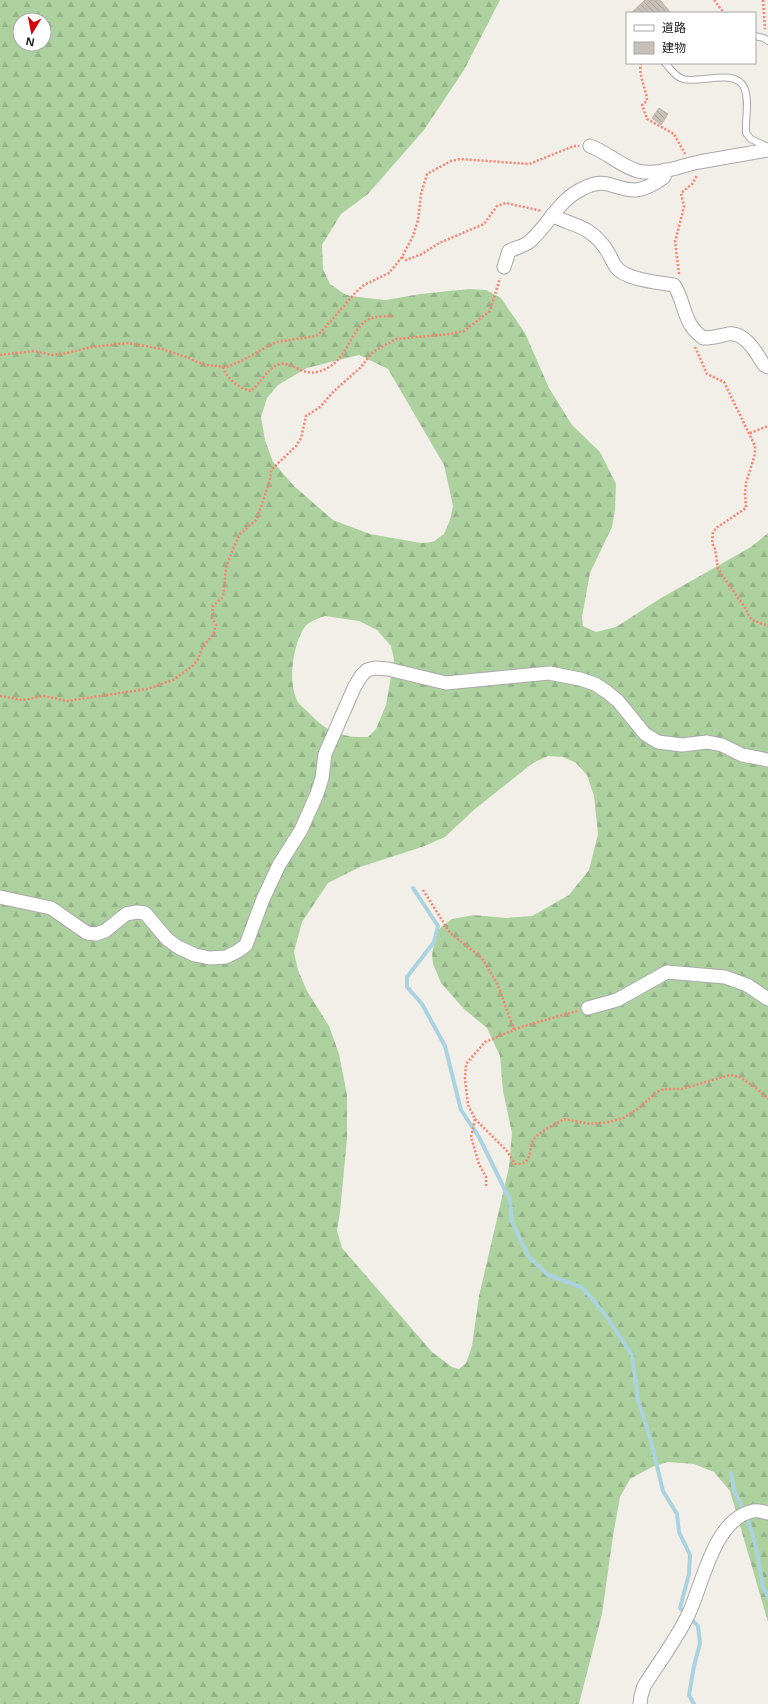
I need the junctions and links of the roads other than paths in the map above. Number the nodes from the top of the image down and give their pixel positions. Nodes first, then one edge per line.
1 (756, 36) edge
2 (766, 39) edge
3 (666, 64) edge
4 (590, 146) road end
5 (768, 149) edge
6 (665, 170) junction
7 (552, 215) junction
8 (504, 267) road end
9 (768, 367) edge
10 (768, 760) edge
11 (0, 897) edge
12 (768, 999) edge
13 (588, 1008) road end
14 (768, 1513) edge
15 (640, 1704) edge

1 - 2 lane
3 - 5 lane
4 - 6 street
5 - 6 street
6 - 7 street
7 - 8 street
7 - 9 street
10 - 11 street
12 - 13 street
14 - 15 street

